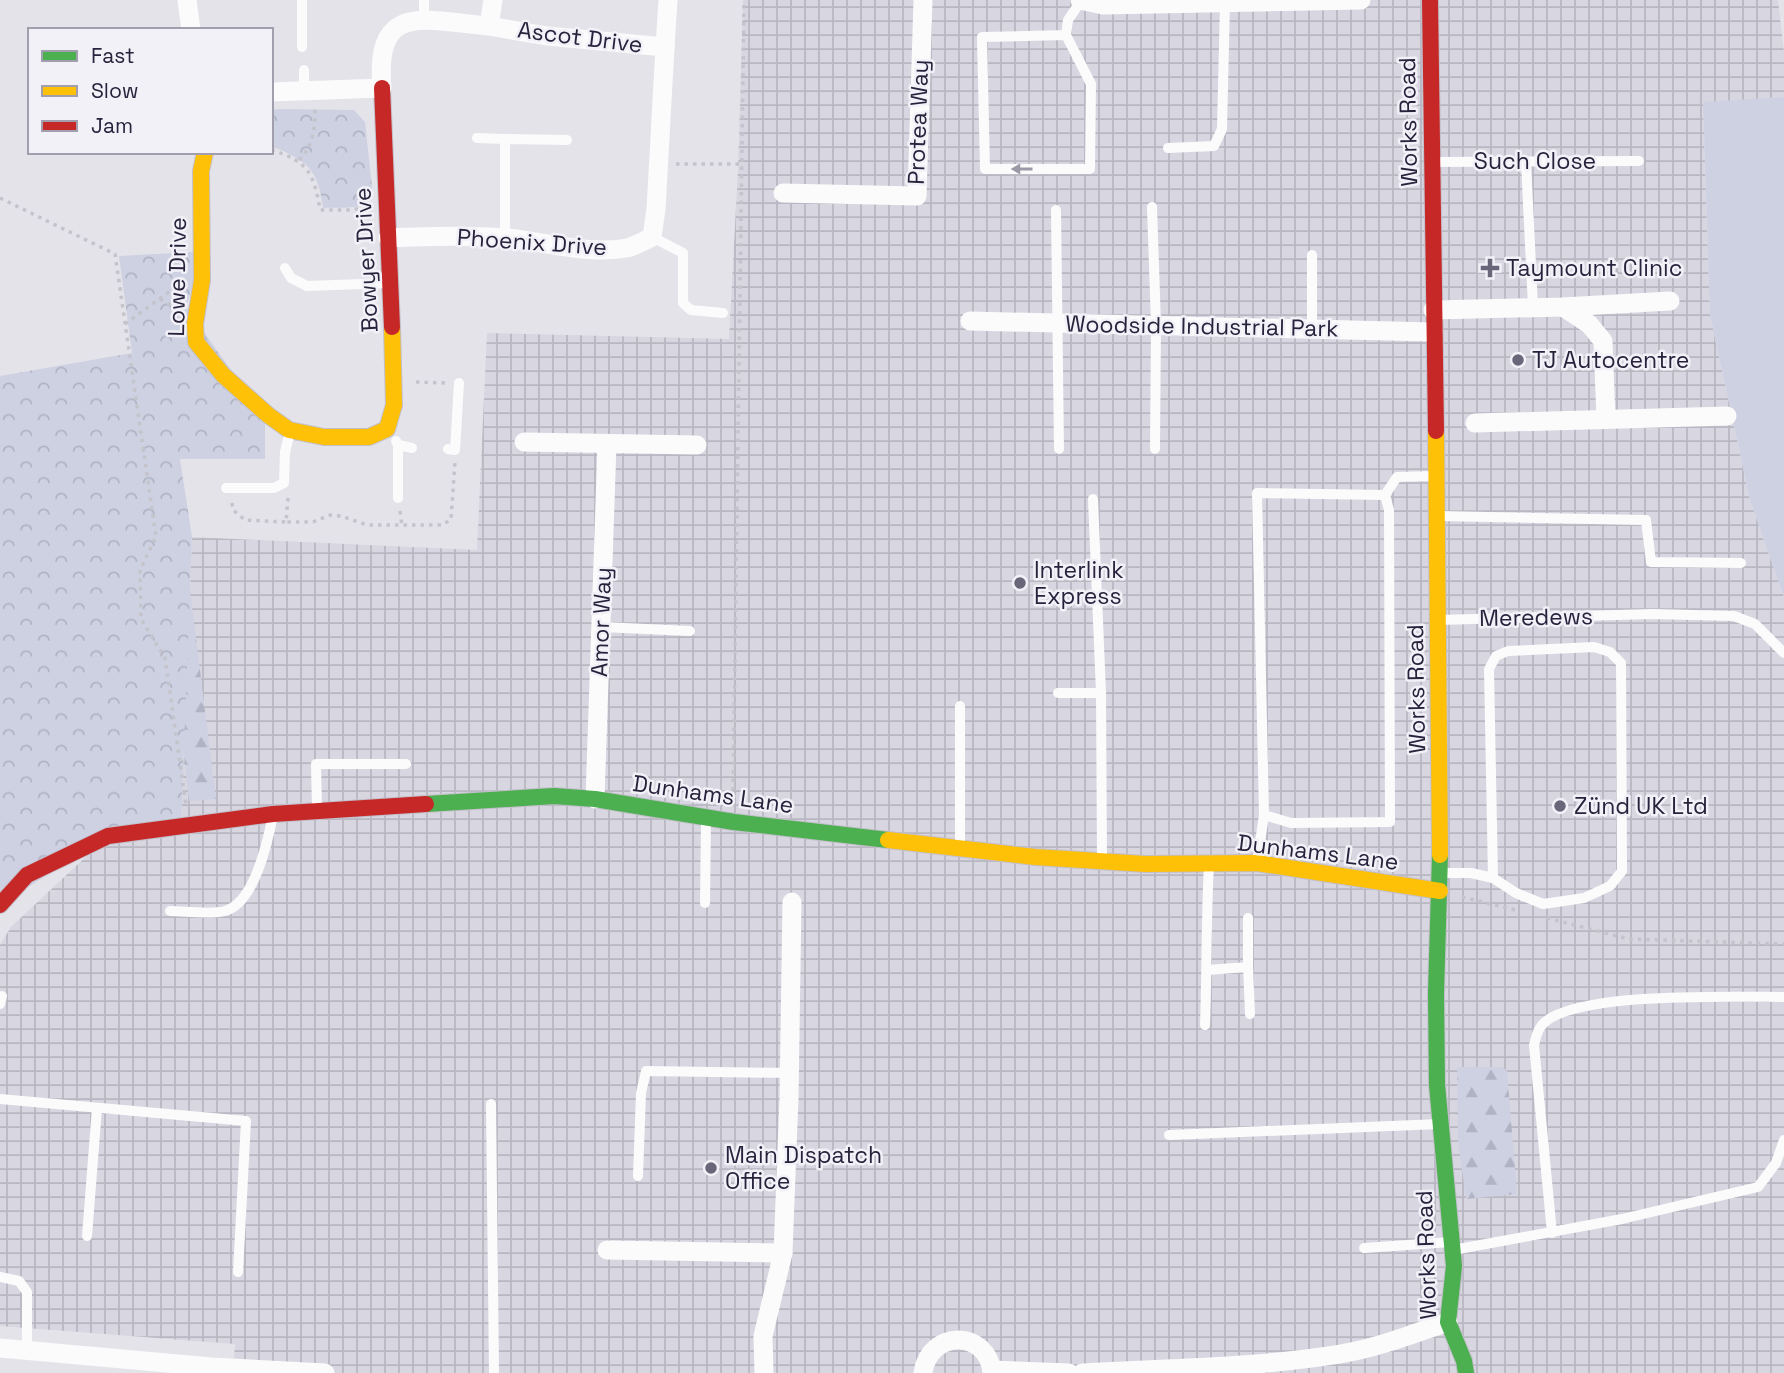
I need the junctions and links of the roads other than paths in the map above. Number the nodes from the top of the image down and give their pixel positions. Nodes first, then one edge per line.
1 (187, 0) edge
2 (302, 0) edge
3 (424, 0) edge
4 (493, 0) edge
5 (668, 0) edge
6 (923, 0) edge
7 (1361, 0) edge
8 (1430, 0) edge
9 (1081, 1) edge
10 (1197, 2) edge
11 (1225, 3) junction
12 (424, 20) junction
13 (489, 26) junction
14 (191, 28) edge
15 (1066, 35) junction
16 (302, 47) dead end
17 (665, 47) junction
18 (304, 70) dead end
19 (382, 88) junction
20 (273, 92) edge
21 (309, 92) junction
22 (477, 138) dead end
23 (505, 139) junction
24 (567, 140) dead end
25 (1168, 148) dead end
26 (205, 154) edge
27 (1639, 161) dead end
28 (1431, 162) junction
29 (1526, 162) junction
30 (783, 193) dead end
31 (1152, 207) dead end
32 (1056, 210) dead end
33 (652, 237) junction
34 (388, 238) junction
35 (505, 238) junction
36 (1312, 255) dead end
37 (285, 268) dead end
38 (390, 283) junction
39 (1670, 301) dead end
40 (1533, 307) junction
41 (1563, 307) junction
42 (1433, 310) junction
43 (723, 313) dead end
44 (970, 321) dead end
45 (1058, 323) junction
46 (1156, 325) junction
47 (1312, 329) junction
48 (1433, 332) junction
49 (459, 383) road end
50 (1727, 416) dead end
51 (1606, 419) junction
52 (1475, 423) dead end
53 (387, 430) junction
54 (290, 431) junction
55 (524, 442) dead end
56 (607, 444) junction
57 (398, 445) junction
58 (697, 445) dead end
59 (412, 448) dead end
60 (452, 449) road end
61 (1059, 449) dead end
62 (1155, 449) dead end
63 (1434, 476) junction
64 (229, 488) road end
65 (1385, 495) junction
66 (398, 498) dead end
67 (1093, 499) dead end
68 (1435, 516) junction
69 (1741, 563) dead end
70 (1438, 620) junction
71 (601, 627) junction
72 (690, 631) dead end
73 (1784, 653) edge
74 (1058, 693) dead end
75 (1101, 693) junction
76 (960, 706) dead end
77 (406, 764) dead end
78 (595, 799) junction
79 (317, 811) junction
80 (273, 814) junction
81 (1264, 815) junction
82 (706, 818) junction
83 (961, 848) junction
84 (1102, 862) junction
85 (1209, 863) junction
86 (1257, 863) junction
87 (1440, 873) junction
88 (1493, 878) junction
89 (1440, 891) junction
90 (705, 902) dead end
91 (792, 902) dead end
92 (0, 905) edge
93 (170, 911) dead end
94 (1248, 918) dead end
95 (1248, 967) junction
96 (1208, 970) junction
97 (1784, 997) edge
98 (1250, 1014) dead end
99 (1205, 1025) dead end
100 (790, 1073) junction
101 (0, 1099) edge
102 (491, 1104) dead end
103 (97, 1108) junction
104 (1441, 1124) junction
105 (1169, 1135) dead end
106 (1784, 1140) edge
107 (638, 1176) dead end
108 (1552, 1233) junction
109 (87, 1236) dead end
110 (1452, 1246) junction
111 (1364, 1248) dead end
112 (607, 1250) dead end
113 (783, 1253) junction
114 (238, 1272) dead end
115 (0, 1277) edge
116 (1448, 1322) junction
117 (0, 1348) edge
118 (27, 1350) junction
119 (1242, 1368) edge
120 (211, 1370) edge
121 (992, 1371) edge
122 (325, 1373) edge
123 (494, 1373) edge
124 (764, 1373) edge
125 (923, 1373) edge
126 (1069, 1373) edge
127 (1082, 1373) edge
128 (1466, 1373) edge

1 - 14 street
2 - 16 lane
3 - 12 lane
4 - 13 street
5 - 17 street, Ascot Drive
6 - 30 street, Protea Way
7 - 11 street
8 - 28 street, Works Road
9 - 10 street
9 - 15 lane
10 - 11 street
11 - 25 lane
12 - 13 street, Ascot Drive
12 - 19 street
13 - 17 street, Ascot Drive
15 -> 15 lane
17 - 33 street
18 - 21 lane
19 - 21 street
19 - 34 street, Bowyer Drive
20 - 21 street
22 - 23 lane
23 - 24 lane
23 - 35 lane
26 - 54 street, Lowe Drive
27 - 29 lane, Such Close
28 - 29 lane, Such Close
28 - 42 street, Works Road
29 - 40 lane
31 - 46 lane
32 - 45 lane
33 - 35 street, Phoenix Drive
33 - 43 lane
34 - 35 street, Phoenix Drive
34 - 38 street, Bowyer Drive
36 - 47 lane
37 - 38 lane
38 - 53 street, Bowyer Drive
39 - 41 street
40 - 41 street
40 - 42 street
41 - 51 street
42 - 48 street, Works Road
44 - 45 street, Woodside Industrial Park
45 - 46 street, Woodside Industrial Park
45 - 61 lane
46 - 47 street, Woodside Industrial Park
46 - 62 lane
47 - 48 street, Woodside Industrial Park
48 - 63 street, Works Road
49 - 60 lane
50 - 51 street
51 - 52 street
53 - 54 street, Lowe Drive
53 - 57 lane
54 - 64 lane
55 - 56 street
56 - 58 street
56 - 71 street, Amor Way
57 - 59 lane
57 - 66 lane
63 - 65 lane
63 - 68 street, Works Road
65 - 81 lane
65 - 81 lane
67 - 75 lane
68 - 69 lane
68 - 70 street, Works Road
70 - 73 lane, Meredews
70 - 87 street, Works Road
71 - 72 lane
71 - 78 street, Amor Way
74 - 75 lane
75 - 84 lane
76 - 83 lane
77 - 79 lane
78 - 79 street, Dunhams Lane
78 - 82 street, Dunhams Lane
79 - 80 street, Dunhams Lane
80 - 92 street, Dunhams Lane
80 - 93 lane
81 - 86 lane
82 - 83 street, Dunhams Lane
82 - 90 lane
83 - 84 street, Dunhams Lane
84 - 85 street, Dunhams Lane
85 - 86 street, Dunhams Lane
85 - 96 lane
86 - 89 street, Dunhams Lane
87 - 88 lane
87 - 89 street, Works Road
88 - 88 lane
89 - 104 street, Works Road
91 - 100 street
94 - 95 lane
95 - 96 lane
95 - 98 lane
96 - 99 lane
97 - 108 lane
100 - 107 lane
100 - 113 street
101 - 103 lane
102 - 123 lane
103 - 109 lane
103 - 114 lane
104 - 105 lane
104 - 110 street, Works Road
106 - 108 lane
108 - 110 lane
110 - 111 lane
110 - 116 street, Works Road
112 - 113 street
113 - 124 street
115 - 118 lane
116 - 119 street
116 - 128 street, Works Road
117 - 118 street
118 - 120 street
119 - 127 street
120 - 122 street
121 - 125 street
121 - 126 street

